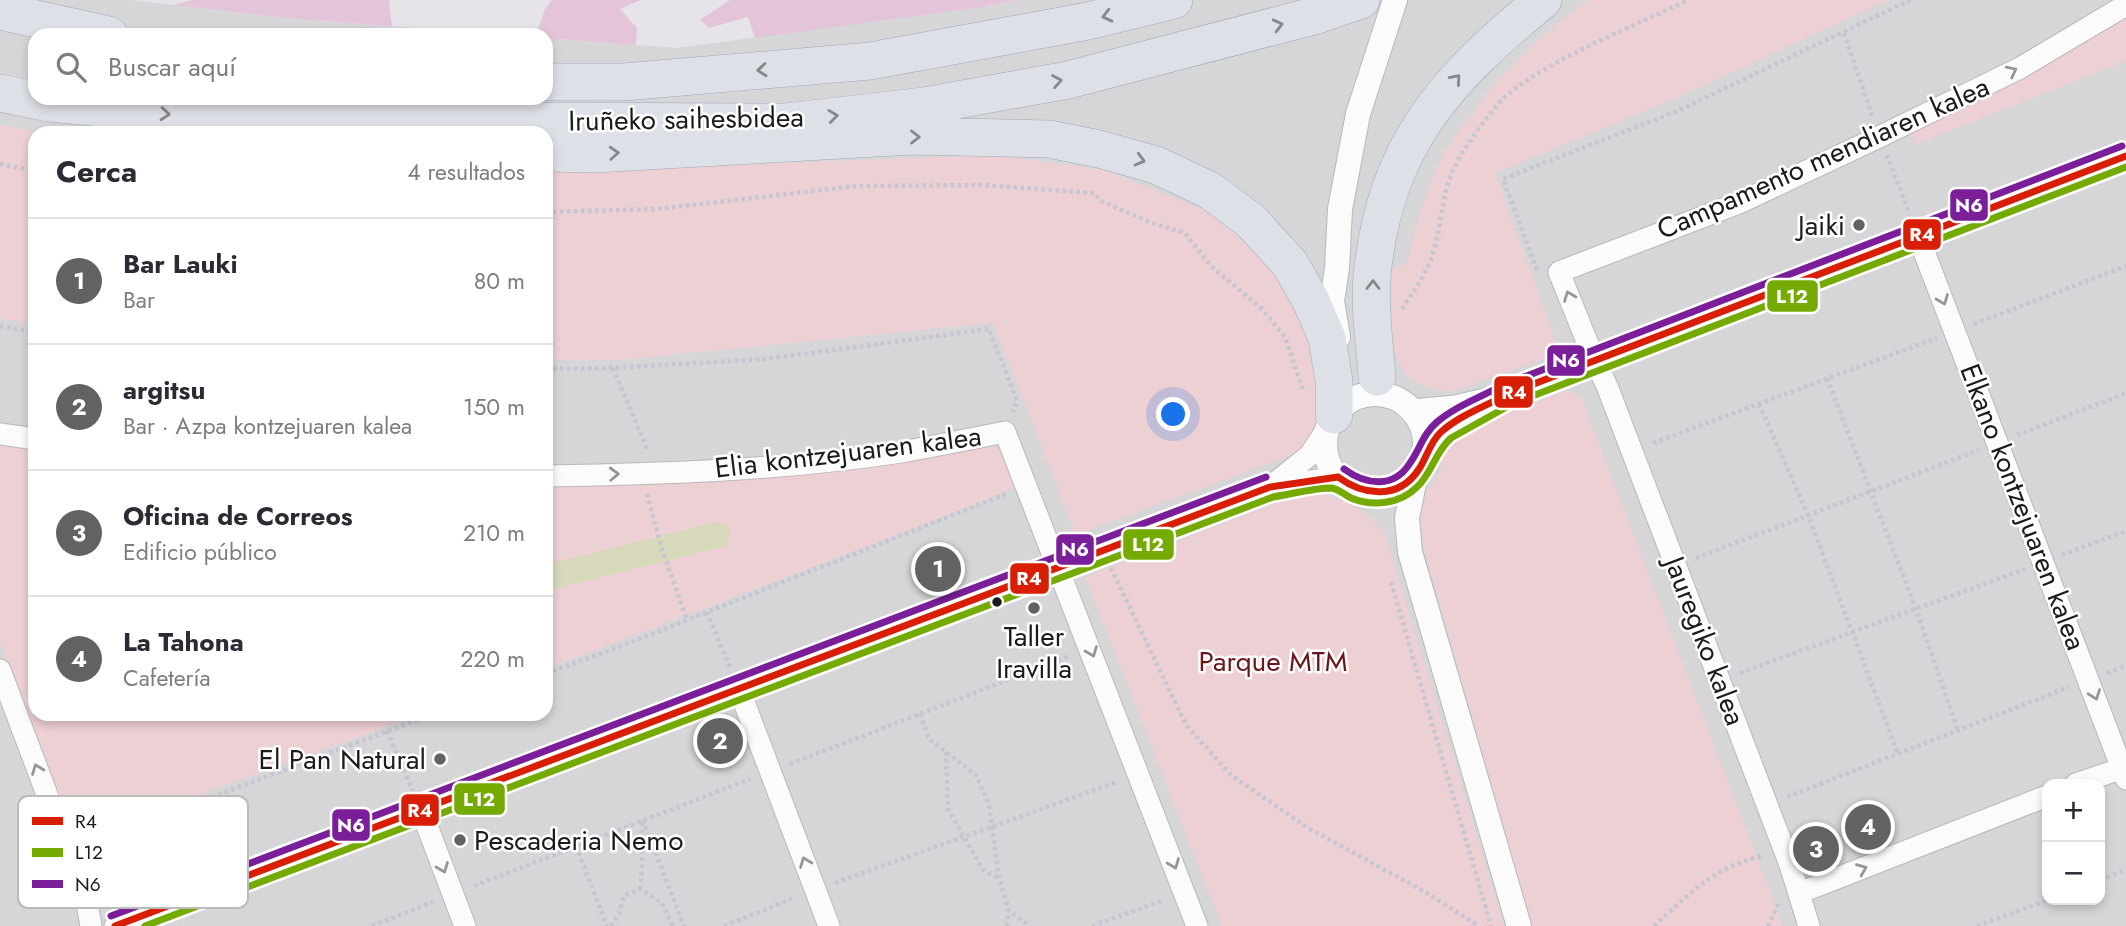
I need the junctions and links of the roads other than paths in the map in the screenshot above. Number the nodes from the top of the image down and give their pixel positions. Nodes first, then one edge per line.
1 (1174, 0) edge
2 (1361, 0) edge
3 (1395, 0) edge
4 (1543, 0) edge
5 (2126, 5) edge
6 (0, 11) edge
7 (77, 28) edge
8 (0, 34) edge
9 (28, 39) edge
10 (553, 82) edge
11 (0, 93) edge
12 (28, 99) edge
13 (70, 105) edge
14 (228, 120) junction
15 (268, 126) edge
16 (553, 153) edge
17 (2126, 156) edge
18 (1919, 236) junction
19 (1337, 268) junction
20 (1594, 359) junction
21 (1381, 386) junction
22 (1508, 394) junction
23 (1413, 410) junction
24 (1337, 414) junction
25 (0, 434) edge
26 (28, 438) edge
27 (1421, 462) junction
28 (553, 476) edge
29 (1338, 477) junction
30 (1270, 487) junction
31 (1377, 494) junction
32 (1409, 552) junction
33 (1059, 566) junction
34 (0, 670) edge
35 (739, 689) junction
36 (2125, 771) edge
37 (2095, 779) edge
38 (48, 796) edge
39 (2042, 798) edge
40 (421, 810) junction
41 (248, 876) edge
42 (1799, 893) junction
43 (88, 908) edge
44 (162, 908) edge
45 (91, 926) edge
46 (115, 926) edge
47 (465, 926) edge
48 (829, 926) edge
49 (1197, 926) edge
50 (1519, 926) edge
51 (1809, 926) edge

1 -> 10 highway, Iruñeko saihesbidea
14 -> 2 highway, Iruñeko saihesbidea
3 - 19 street
21 -> 4 highway
20 -> 5 street, Campamento mendiaren kalea
6 - 7 highway
8 - 9 highway
11 -> 12 highway, Iruñeko saihesbidea
13 -> 14 highway, Iruñeko saihesbidea
14 - 15 highway
16 -> 24 highway
17 - 18 street
18 - 20 street
18 -> 36 street, Elkano kontzejuaren kalea
19 - 21 street
19 - 24 street
20 - 22 street
20 - 42 street, Jauregiko kalea
21 - 23 street
21 - 24 street
22 - 23 street
22 - 27 street
23 - 27 street
24 - 29 street
24 - 30 street
25 - 26 street
27 - 31 street
27 - 32 street
28 -> 33 street, Elia kontzejuaren kalea
29 - 30 street
29 - 31 street
30 - 33 street
31 - 32 street
32 - 50 street
33 - 35 street
33 -> 49 street, Elia kontzejuaren kalea
38 -> 34 street
35 - 40 street
48 -> 35 street
36 - 37 street
42 -> 39 street
40 - 41 street
40 -> 47 street
42 - 51 street, Jauregiko kalea
45 -> 43 street
44 - 46 street

